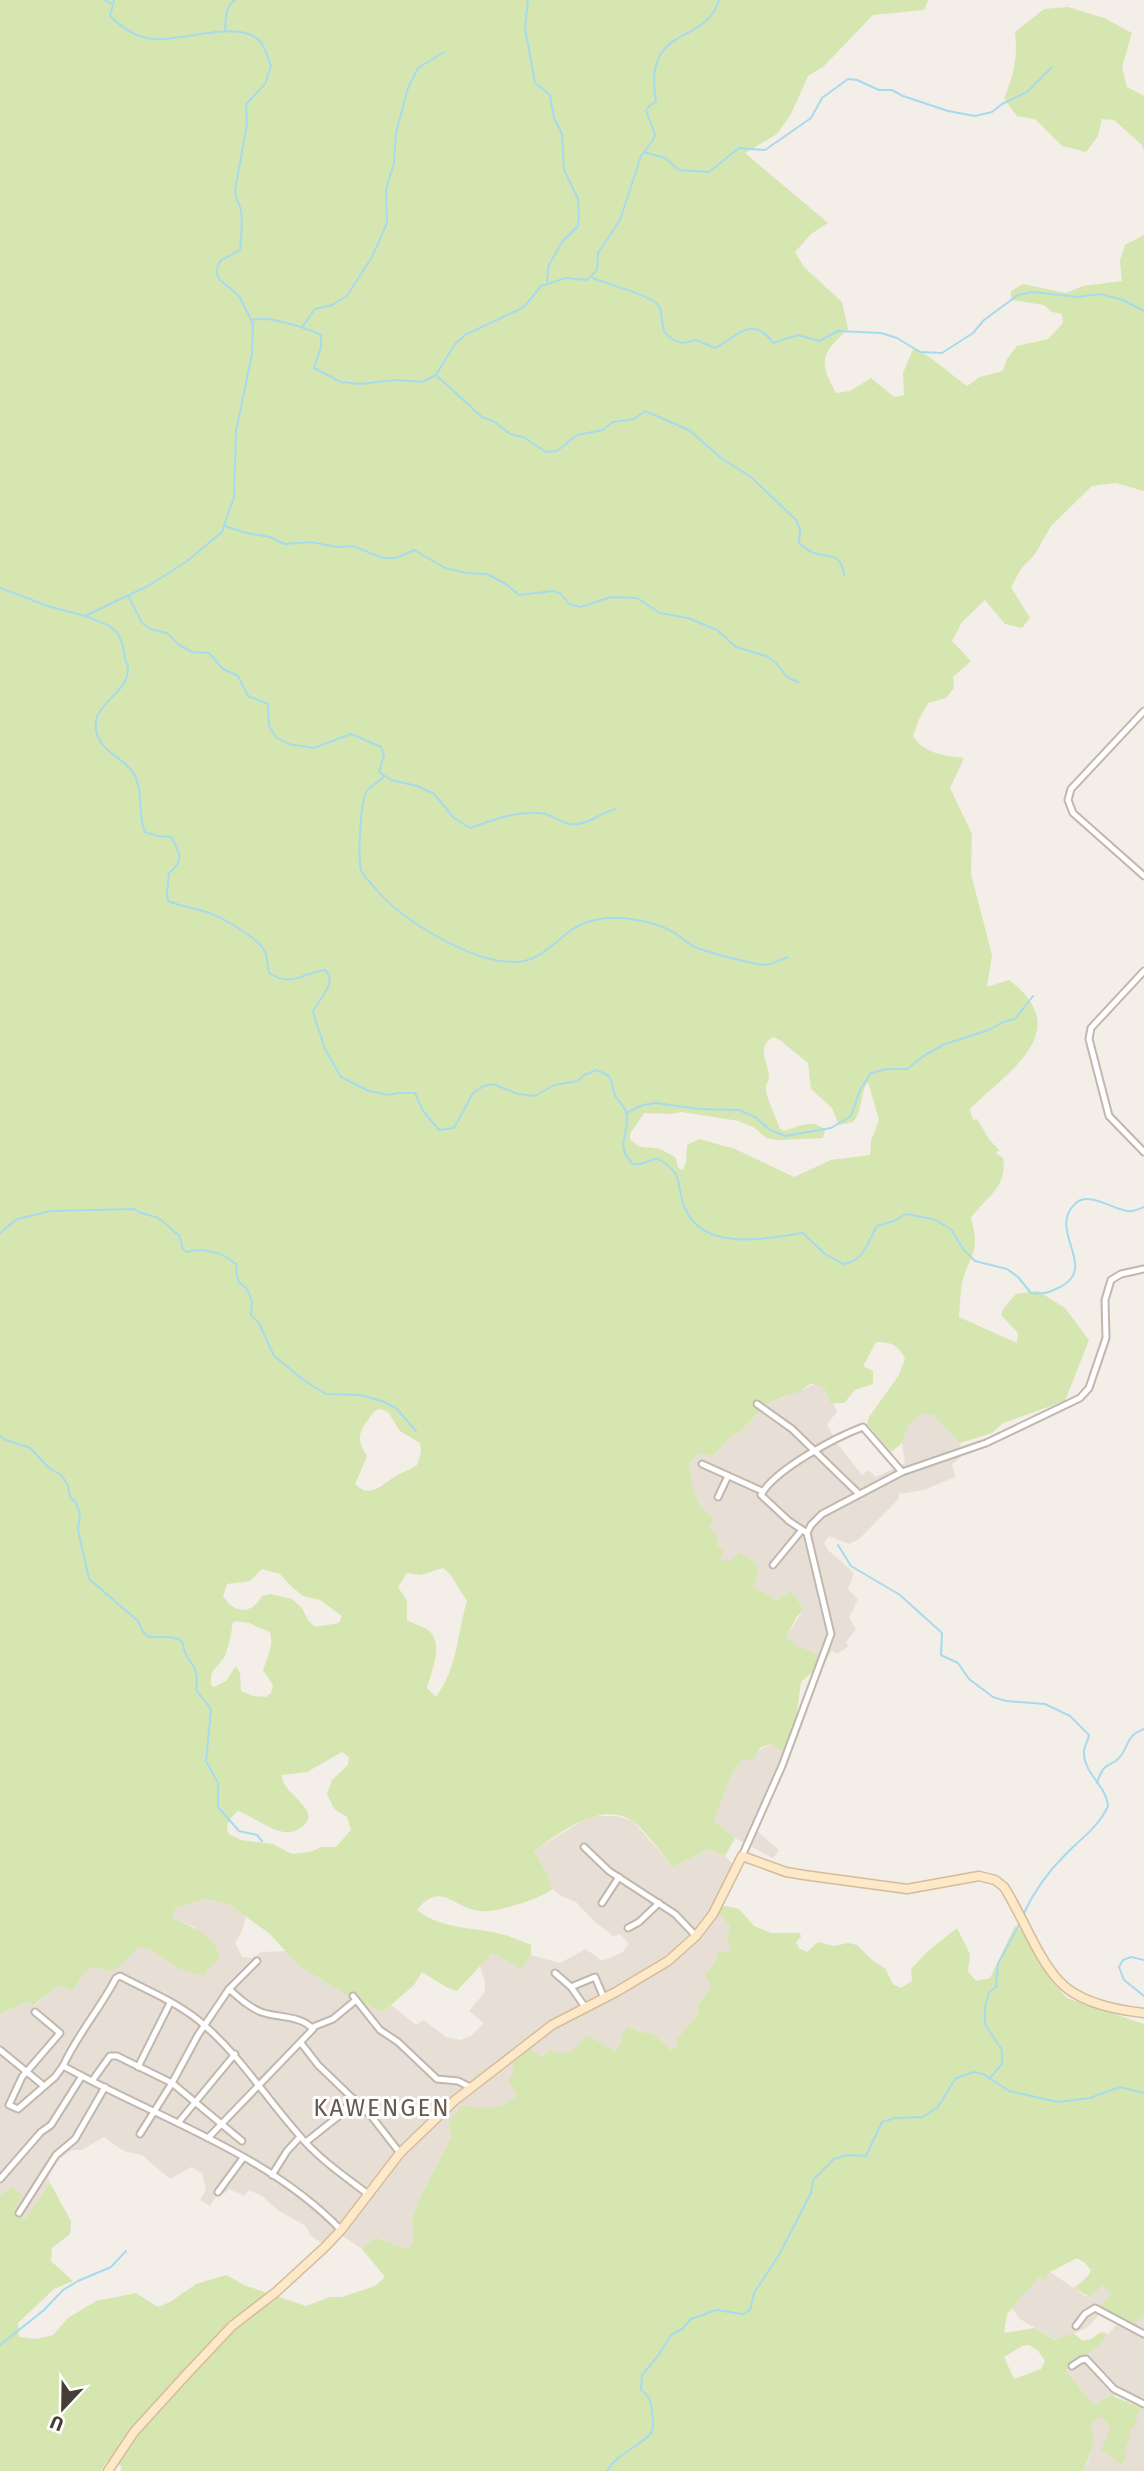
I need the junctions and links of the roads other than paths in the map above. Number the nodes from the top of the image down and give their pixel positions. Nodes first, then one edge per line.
1 (1144, 711) edge
2 (1144, 876) edge
3 (1144, 971) edge
4 (1144, 1152) edge
5 (1144, 1269) edge
6 (757, 1404) dead end
7 (814, 1451) junction
8 (702, 1464) dead end
9 (902, 1472) junction
10 (727, 1476) junction
11 (762, 1492) junction
12 (859, 1494) junction
13 (718, 1497) dead end
14 (804, 1532) junction
15 (773, 1565) dead end
16 (583, 1847) dead end
17 (742, 1856) junction
18 (619, 1877) junction
19 (601, 1903) dead end
20 (659, 1903) junction
21 (628, 1928) dead end
22 (696, 1936) junction
23 (257, 1961) dead end
24 (555, 1973) dead end
25 (571, 1987) junction
26 (229, 1989) junction
27 (604, 1998) junction
28 (170, 2003) junction
29 (585, 2007) junction
30 (35, 2012) dead end
31 (1144, 2012) edge
32 (205, 2025) junction
33 (313, 2027) junction
34 (61, 2033) junction
35 (74, 2043) junction
36 (302, 2043) junction
37 (0, 2050) edge
38 (235, 2054) junction
39 (63, 2066) junction
40 (138, 2067) junction
41 (27, 2071) junction
42 (82, 2076) junction
43 (92, 2081) junction
44 (172, 2083) junction
45 (259, 2085) junction
46 (44, 2086) junction
47 (105, 2087) junction
48 (472, 2088) junction
49 (353, 2098) junction
50 (195, 2103) junction
51 (155, 2112) junction
52 (178, 2123) junction
53 (222, 2124) junction
54 (140, 2134) dead end
55 (208, 2138) junction
56 (303, 2139) junction
57 (242, 2141) dead end
58 (400, 2153) junction
59 (243, 2158) junction
60 (272, 2175) junction
61 (0, 2179) edge
62 (218, 2192) dead end
63 (368, 2194) junction
64 (19, 2213) dead end
65 (341, 2230) junction
66 (1076, 2326) dead end
67 (1144, 2334) edge
68 (1072, 2366) dead end
69 (1144, 2404) edge
70 (108, 2471) edge

1 - 2 street
3 - 4 street
5 - 9 street
6 - 7 street
7 - 9 street
7 - 11 street
7 - 12 street
8 - 10 street
9 - 12 street
10 - 11 street
10 - 13 street
11 - 14 street
12 - 14 street
14 - 15 street
14 - 17 street
16 - 18 street
17 - 22 main road
17 - 31 main road
18 - 19 street
18 - 20 street
20 - 21 street
20 - 22 street
22 - 27 main road
23 - 26 street
24 - 25 street
25 - 27 street
25 - 29 street
26 - 32 street
26 - 33 street
27 - 29 main road
28 - 32 street
28 - 35 street
28 - 40 street
29 - 48 main road
30 - 34 street
32 - 38 street
32 - 44 street
33 - 36 street
33 - 48 street
34 - 35 street
34 - 41 street
35 - 39 street
36 - 45 street
36 - 49 street
37 - 41 street
38 - 45 street
38 - 50 street
39 - 42 street
39 - 46 street
40 - 43 street
40 - 44 street
41 - 46 street
41 - 46 street
42 - 43 street
42 - 61 street
43 - 47 street
44 - 50 street
44 - 51 street
45 - 53 street
45 - 56 street
47 - 51 street
47 - 64 street
48 - 58 main road
49 - 56 street
49 - 58 street
50 - 52 street
50 - 53 street
51 - 52 street
51 - 54 street
52 - 55 street
53 - 55 street
53 - 57 street
55 - 59 street
56 - 60 street
56 - 63 street
58 - 63 main road
59 - 60 street
59 - 62 street
60 - 65 street
63 - 65 main road
65 - 70 main road
66 - 67 street
68 - 69 street

